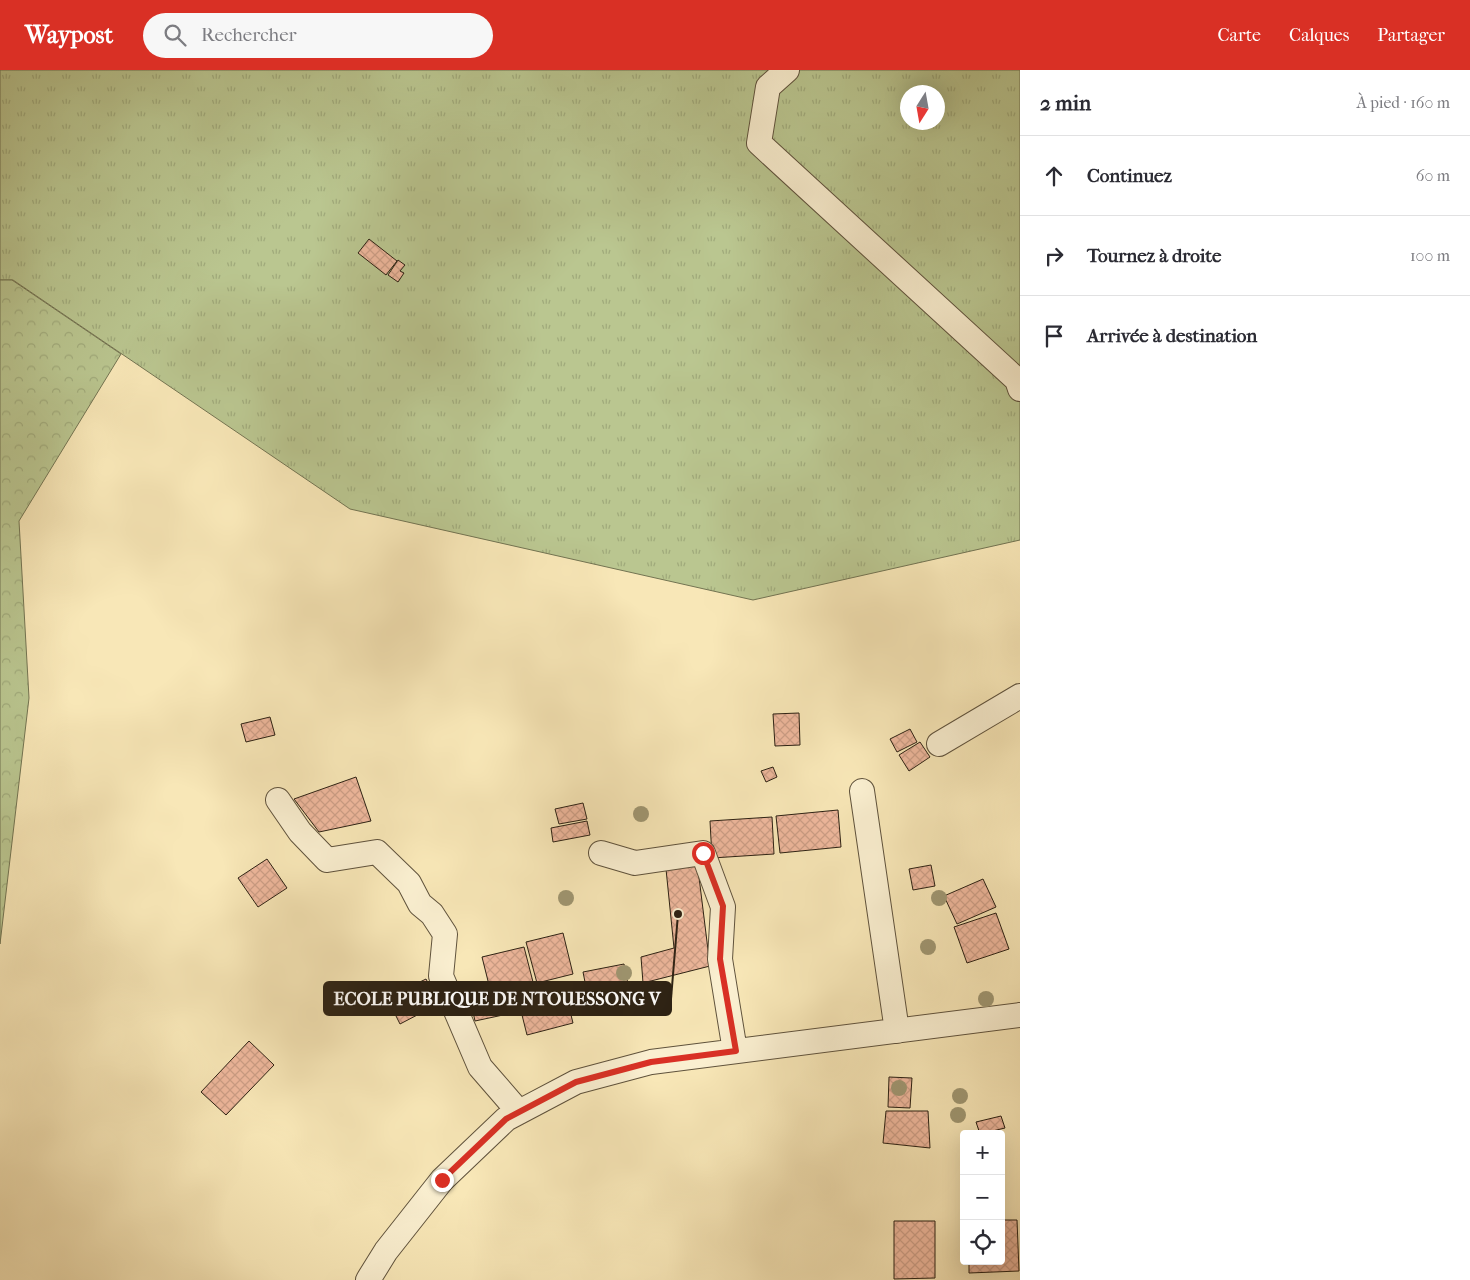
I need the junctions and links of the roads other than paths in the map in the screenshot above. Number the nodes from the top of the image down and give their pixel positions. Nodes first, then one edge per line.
1 (787, 70) edge
2 (1020, 389) edge
3 (1020, 696) edge
4 (939, 744) dead end
5 (862, 791) dead end
6 (278, 800) dead end
7 (601, 852) dead end
8 (1020, 1015) edge
9 (897, 1031) junction
10 (736, 1051) junction
11 (519, 1112) junction
12 (368, 1280) edge

1 - 2 street
3 - 4 street
5 - 9 street
6 - 11 street
7 - 10 street
8 - 9 street
9 - 10 street
10 - 11 street
11 - 12 street

